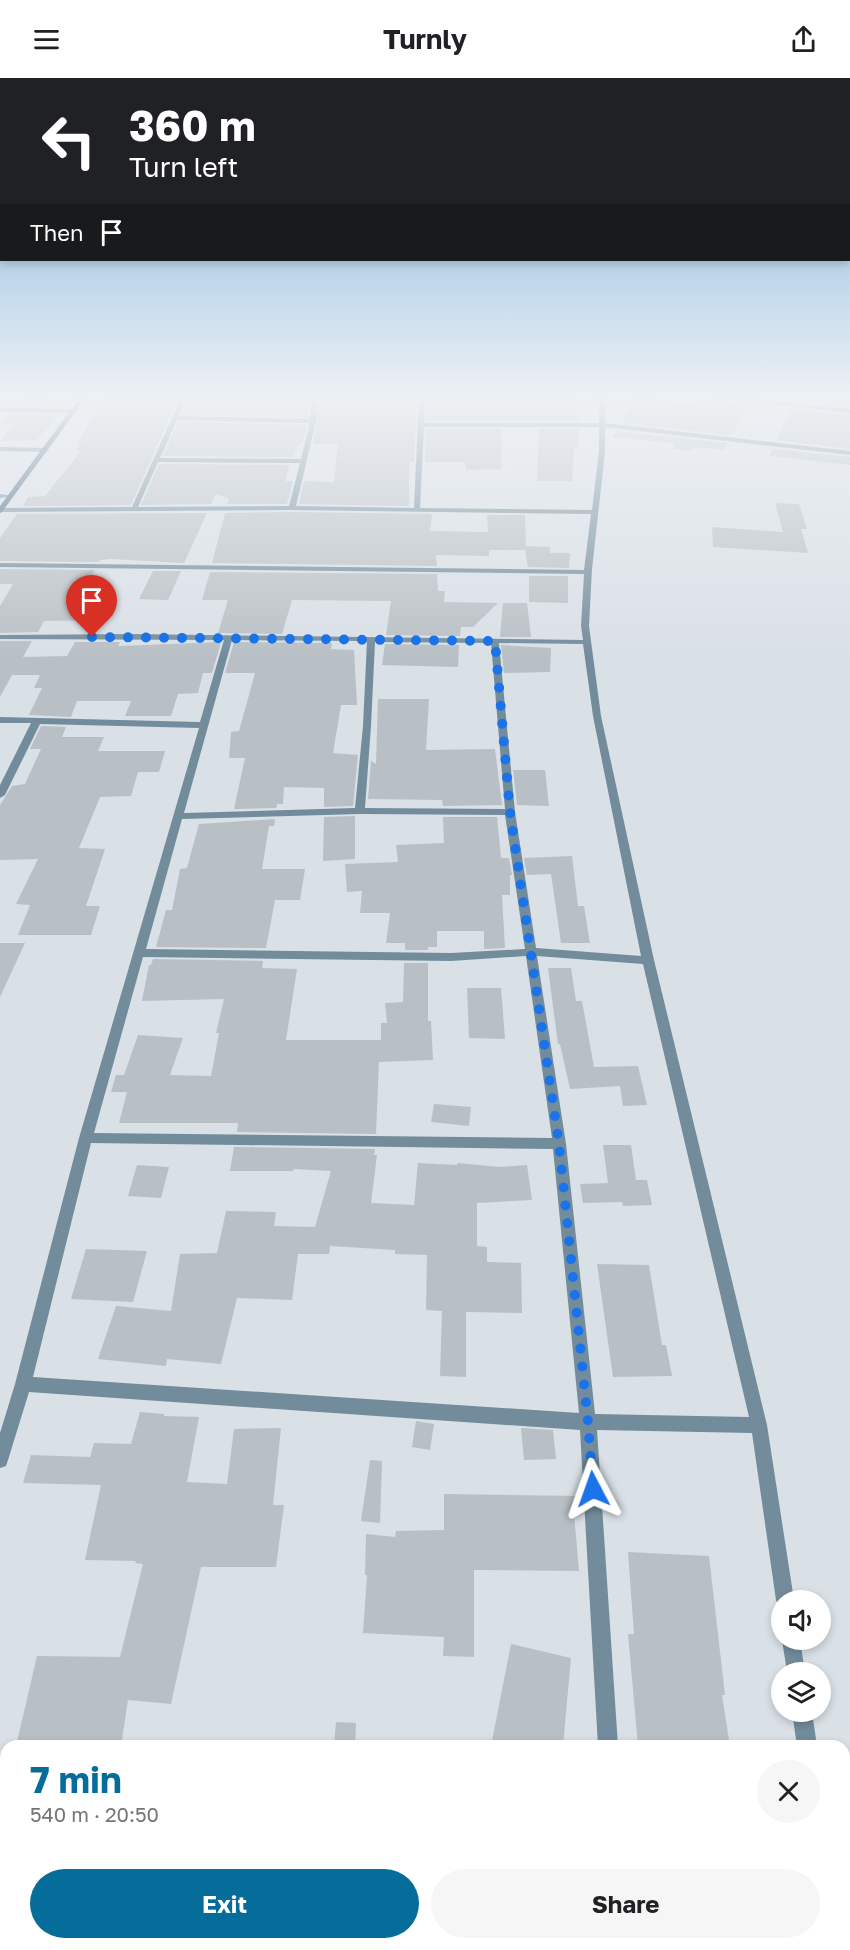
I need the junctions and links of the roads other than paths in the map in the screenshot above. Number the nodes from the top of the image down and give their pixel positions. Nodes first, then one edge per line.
1 (20, 483) edge
2 (145, 483) edge
3 (298, 483) edge
4 (419, 483) edge
5 (598, 483) edge
6 (0, 496) edge
7 (10, 496) junction
8 (292, 508) junction
9 (134, 509) junction
10 (417, 509) junction
11 (0, 511) edge
12 (596, 513) junction
13 (0, 565) edge
14 (588, 572) junction
15 (0, 637) edge
16 (229, 637) junction
17 (371, 639) junction
18 (495, 641) junction
19 (587, 642) junction
20 (0, 720) edge
21 (37, 720) junction
22 (205, 725) junction
23 (0, 795) edge
24 (360, 810) junction
25 (510, 812) junction
26 (180, 816) junction
27 (532, 952) junction
28 (140, 953) junction
29 (648, 960) junction
30 (86, 1138) junction
31 (559, 1144) junction
32 (23, 1384) junction
33 (588, 1422) junction
34 (759, 1425) junction
35 (0, 1460) edge
36 (784, 1590) edge
37 (803, 1722) edge
38 (608, 1740) edge
39 (806, 1740) edge

1 - 7 street
2 - 9 street
3 - 8 street
4 - 10 street
5 - 12 street
6 - 7 street
7 - 11 street
8 - 9 street
8 - 10 street
9 - 11 street
10 - 12 street
12 - 14 street
13 - 14 street
14 - 19 street
15 - 16 street
16 - 17 street
16 - 22 street
17 - 18 street
17 - 24 street
18 - 19 street
18 - 25 street
19 - 29 street
20 - 21 street
21 - 22 street
21 - 23 street
22 - 26 street
24 - 25 street
24 - 26 street
25 - 27 street
26 - 28 street
27 - 28 street
27 - 29 street
27 - 31 street
28 - 30 street
29 - 34 street
30 - 31 street
30 - 32 street
31 - 33 street
32 - 33 street
32 - 35 street
33 - 34 street
33 - 38 street
34 - 36 street
37 - 39 street

